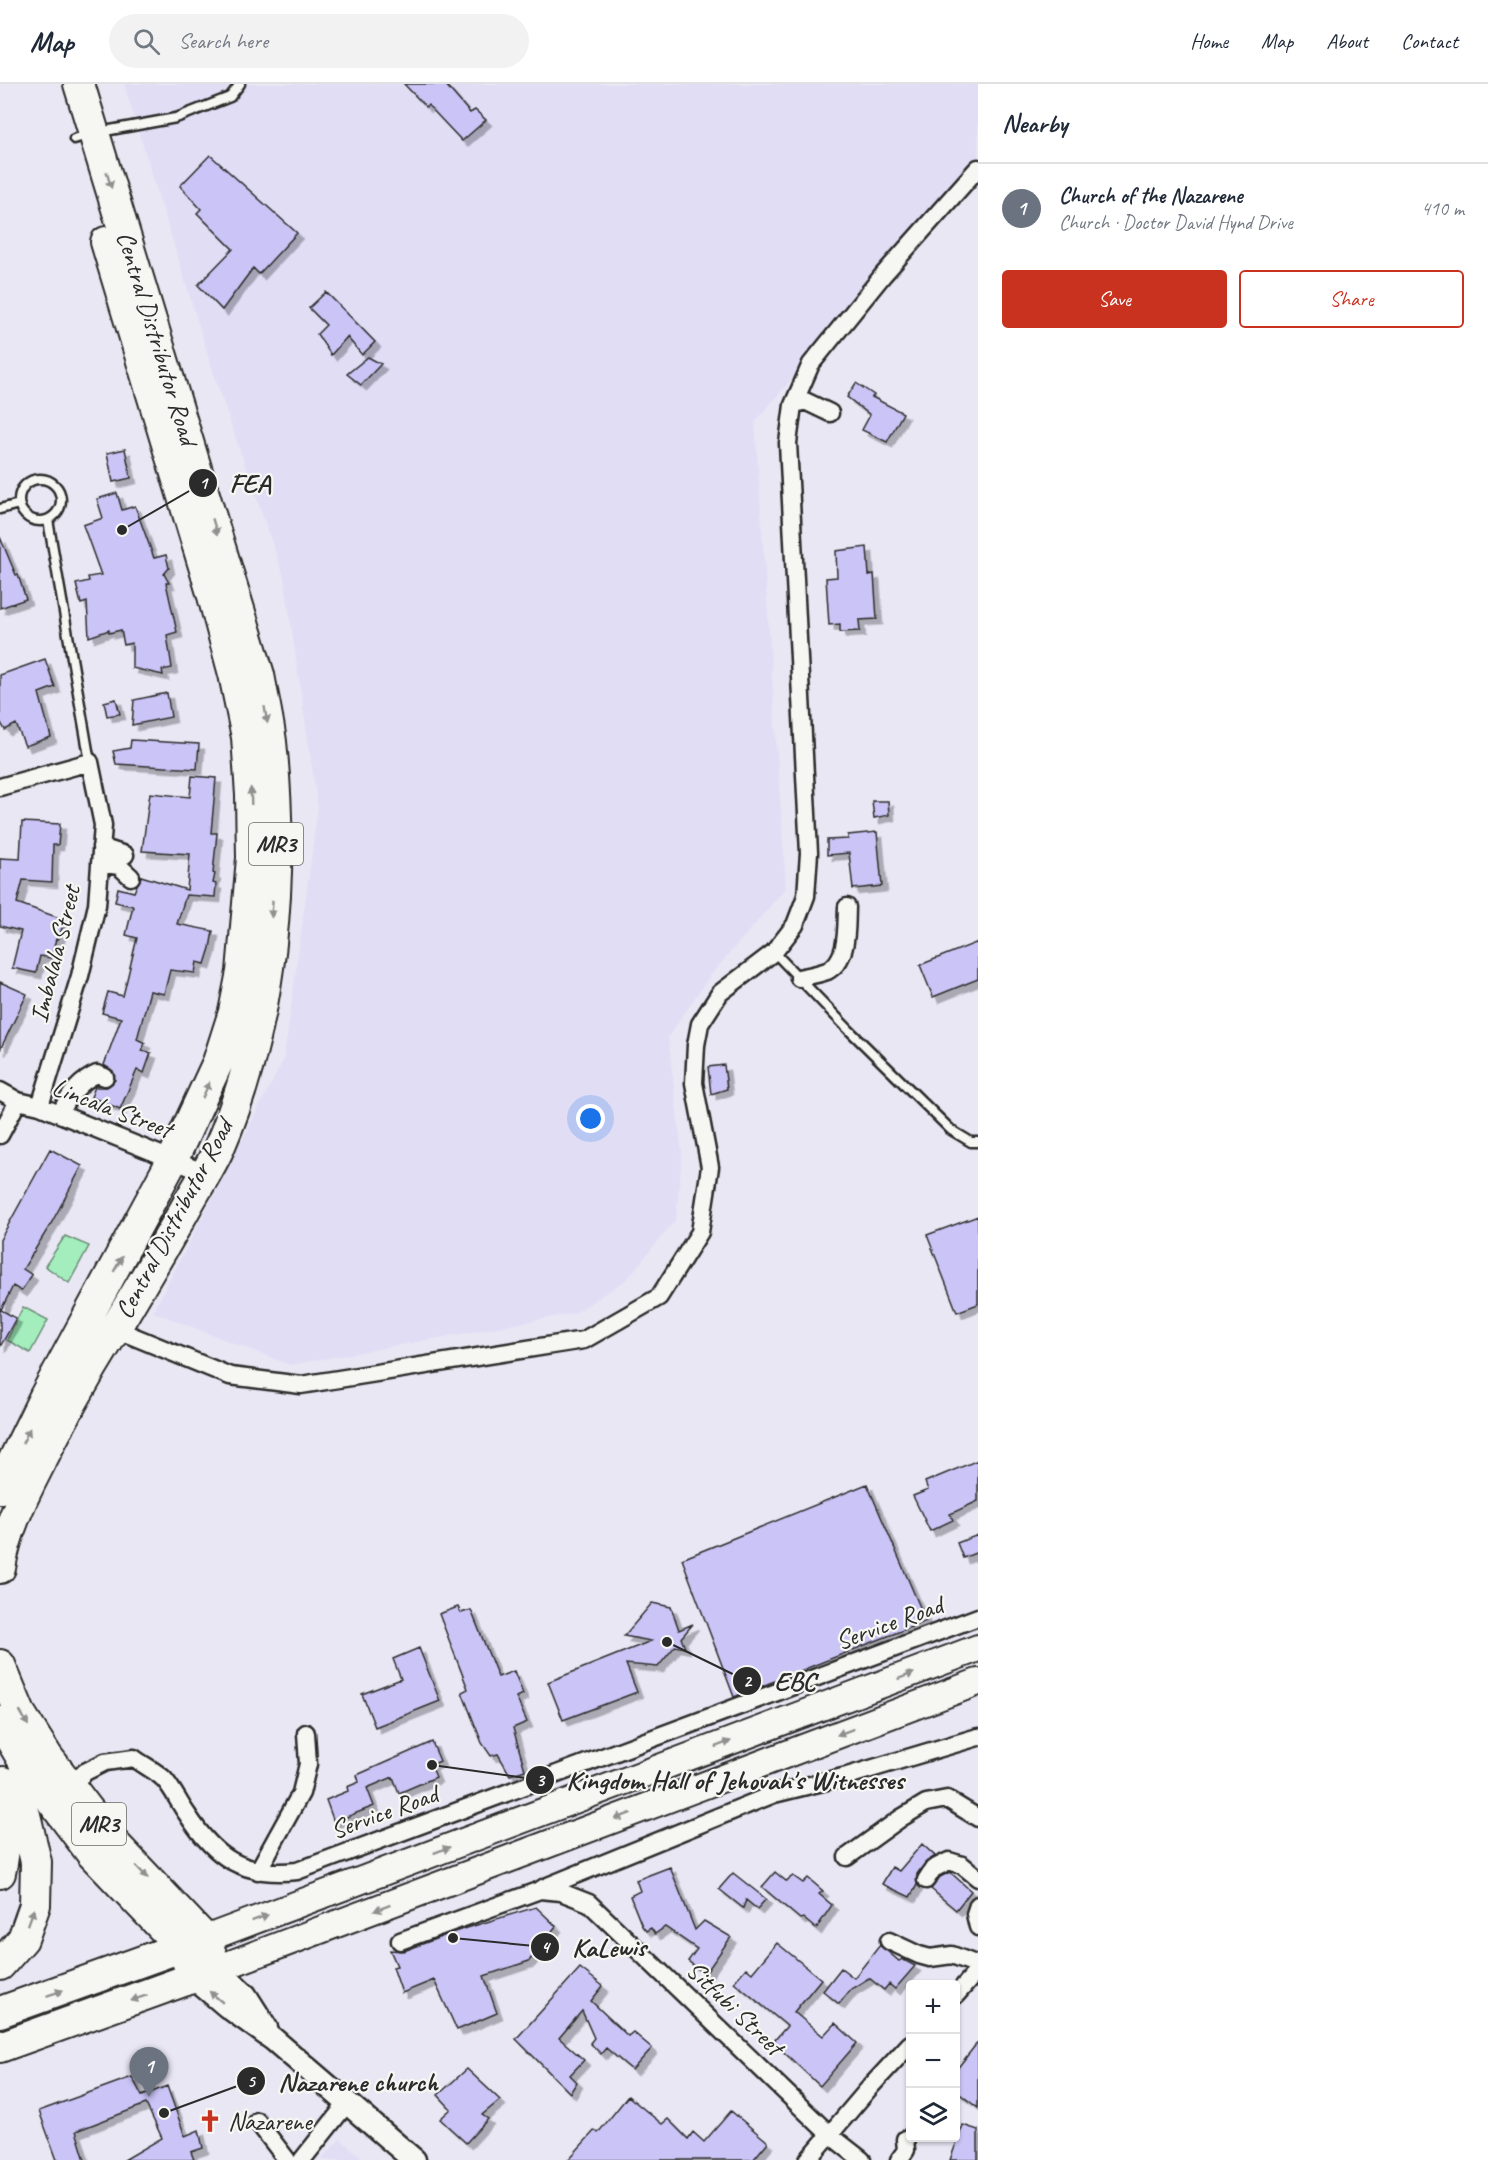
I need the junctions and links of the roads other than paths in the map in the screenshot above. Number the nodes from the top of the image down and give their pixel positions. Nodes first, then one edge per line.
1 (58, 84) edge
2 (79, 84) edge
3 (240, 84) edge
4 (84, 136) junction
5 (978, 168) edge
6 (793, 405) junction
7 (830, 413) dead end
8 (19, 504) junction
9 (0, 509) edge
10 (48, 520) junction
11 (90, 762) junction
12 (0, 787) edge
13 (101, 855) junction
14 (125, 855) dead end
15 (132, 877) dead end
16 (847, 907) dead end
17 (774, 952) junction
18 (799, 978) junction
19 (105, 1077) dead end
20 (0, 1091) edge
21 (18, 1101) junction
22 (40, 1106) junction
23 (60, 1114) junction
24 (0, 1135) edge
25 (978, 1142) edge
26 (173, 1159) junction
27 (205, 1173) junction
28 (102, 1322) junction
29 (0, 1488) edge
30 (0, 1568) edge
31 (978, 1617) edge
32 (978, 1648) edge
33 (0, 1666) edge
34 (978, 1682) edge
35 (0, 1721) edge
36 (306, 1732) dead end
37 (978, 1737) edge
38 (1, 1768) edge
39 (61, 1793) junction
40 (978, 1818) edge
41 (848, 1857) dead end
42 (258, 1871) junction
43 (0, 1873) edge
44 (978, 1878) edge
45 (926, 1880) dead end
46 (540, 1890) junction
47 (978, 1905) edge
48 (978, 1927) edge
49 (400, 1941) dead end
50 (889, 1941) dead end
51 (193, 1943) junction
52 (0, 1965) edge
53 (206, 1974) junction
54 (976, 1976) edge
55 (960, 1991) edge
56 (0, 2012) edge
57 (0, 2047) edge
58 (906, 2048) edge
59 (348, 2102) junction
60 (257, 2121) dead end
61 (830, 2135) junction
62 (905, 2139) dead end
63 (286, 2160) edge
64 (302, 2160) edge
65 (414, 2160) edge
66 (808, 2160) edge
67 (862, 2160) edge
68 (899, 2160) edge

1 - 4 highway, Central Distributor Road / MR3
2 - 4 highway, Central Distributor Road / MR3
3 - 4 lane
26 -> 4 highway, Central Distributor Road / MR3
4 -> 27 highway, Central Distributor Road / MR3
5 - 6 street
6 - 7 street
6 - 17 street
8 - 9 lane
8 - 10 lane
8 - 10 lane
10 - 11 lane
11 - 12 street
11 - 13 street, Imbalala Street
13 - 14 street
13 - 15 street
13 - 22 street, Imbalala Street
16 - 18 street
17 - 18 lane
17 - 28 street
18 - 25 lane
19 - 23 street
20 - 21 street, Lincala Street
21 - 22 street, Lincala Street
21 - 24 street
22 - 23 street, Lincala Street
23 - 26 street, Lincala Street
26 - 27 street, Lincala Street
28 -> 26 highway, Central Distributor Road / MR3
27 - 28 highway, Central Distributor Road / MR3
29 -> 28 highway, Central Distributor Road / MR3
28 - 30 highway, Central Distributor Road / MR3
31 - 42 street, Service Road
51 -> 32 main road
33 -> 39 highway, MR3
34 -> 53 main road
35 - 39 highway, MR3
36 - 42 street
37 - 46 street
38 - 43 highway
52 -> 38 highway
39 - 42 street, Service Road
39 - 51 highway, MR3
40 - 41 street
44 - 45 street
46 - 49 street
46 - 61 street, Sitfubi Street
47 - 48 street
50 - 54 street
51 - 53 highway, MR3
56 -> 51 highway
53 -> 57 highway
53 - 59 main road
54 - 55 street
58 - 61 street
59 - 64 street
59 - 65 main road
60 - 63 street
61 - 66 street
61 - 67 street, Sitfubi Street
62 - 68 street

